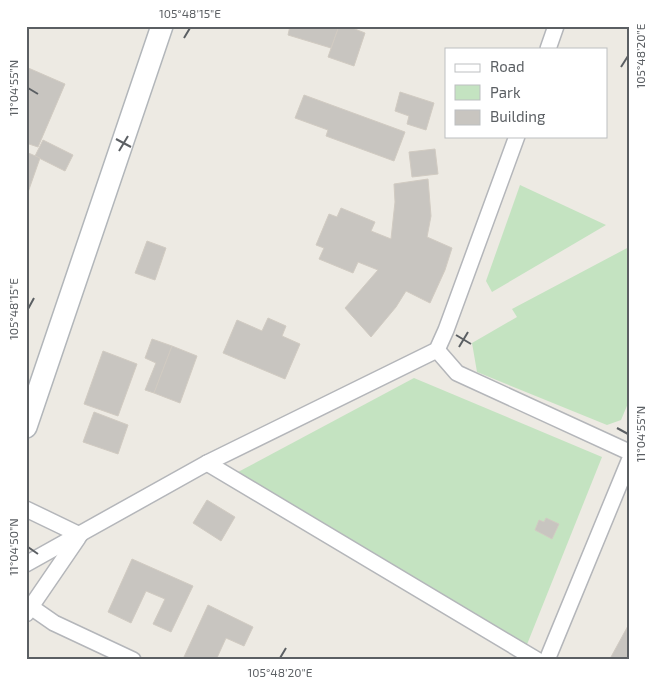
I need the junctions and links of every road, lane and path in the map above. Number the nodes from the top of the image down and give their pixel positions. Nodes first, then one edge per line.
1 (162, 26) edge
2 (556, 26) edge
3 (548, 48) edge
4 (516, 138) edge
5 (437, 350) junction
6 (26, 427) edge
7 (629, 452) edge
8 (629, 461) edge
9 (207, 463) junction
10 (26, 509) edge
11 (80, 535) junction
12 (26, 564) edge
13 (28, 611) edge
14 (132, 660) edge
15 (537, 660) edge
16 (547, 660) edge

1 - 6 main road
2 - 3 street
4 - 5 street
5 - 7 street
5 - 9 street
8 - 16 street
9 - 11 street
9 - 15 street
10 - 11 street
11 - 12 street
11 - 13 street
13 - 14 street

